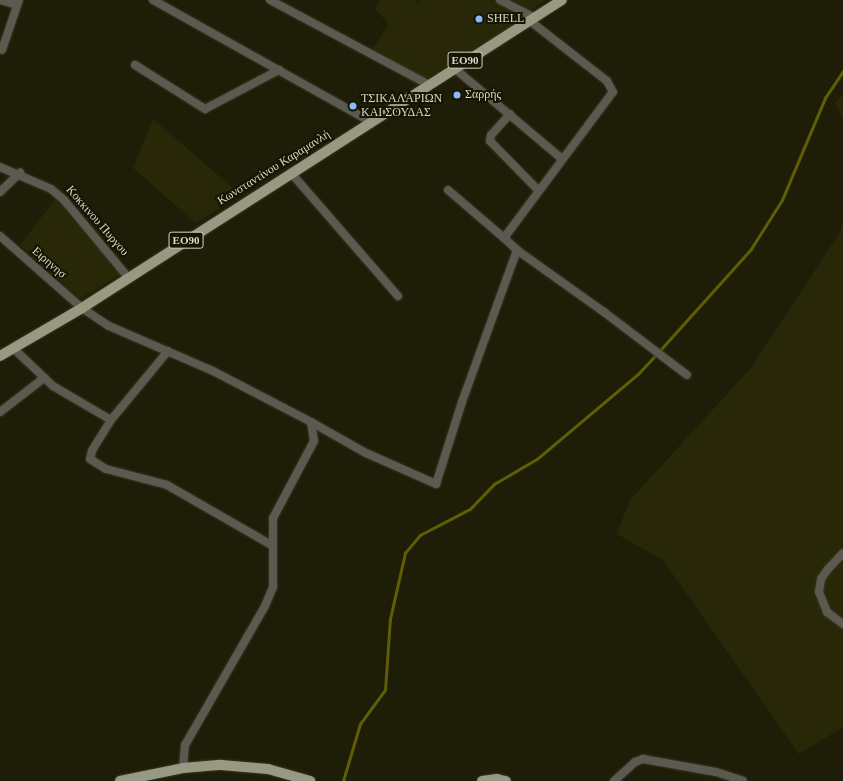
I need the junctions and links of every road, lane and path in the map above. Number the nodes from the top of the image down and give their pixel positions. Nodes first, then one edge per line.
1 (0, 0) edge
2 (152, 0) edge
3 (270, 0) edge
4 (500, 0) edge
5 (562, 0) edge
6 (18, 2) edge
7 (531, 19) junction
8 (2, 50) dead end
9 (135, 65) dead end
10 (454, 68) junction
11 (279, 70) junction
12 (429, 85) junction
13 (510, 114) junction
14 (371, 122) junction
15 (561, 158) junction
16 (0, 167) edge
17 (20, 173) junction
18 (291, 173) junction
19 (448, 190) dead end
20 (538, 190) junction
21 (0, 192) edge
22 (0, 236) edge
23 (504, 238) junction
24 (517, 250) junction
25 (128, 277) junction
26 (398, 296) dead end
27 (82, 308) junction
28 (13, 348) junction
29 (168, 351) junction
30 (0, 356) edge
31 (687, 375) dead end
32 (44, 378) junction
33 (0, 412) edge
34 (111, 420) junction
35 (311, 422) junction
36 (273, 546) junction
37 (843, 553) edge
38 (843, 624) edge
39 (183, 768) junction
40 (120, 781) edge
41 (310, 781) edge
42 (482, 781) edge
43 (506, 781) edge
44 (614, 781) edge
45 (743, 781) edge

1 - 6 street
2 - 11 street
3 - 12 street
4 - 7 street
5 - 7 main road, Κωνσταντίνου Καραμανλή / ΕΟ90
6 - 8 street
7 - 10 main road, Κωνσταντίνου Καραμανλή / ΕΟ90
7 - 15 street
9 - 11 street
10 - 12 main road, Κωνσταντίνου Καραμανλή / ΕΟ90
10 - 13 street
11 - 14 street
12 - 14 main road, Κωνσταντίνου Καραμανλή / ΕΟ90
13 - 15 street
13 - 20 street
14 - 18 main road, Κωνσταντίνου Καραμανλή / ΕΟ90
15 - 20 street
16 - 17 street, Κοκκινου Πυργου
17 - 21 street
17 - 25 street, Κοκκινου Πυργου
18 - 25 main road, Κωνσταντίνου Καραμανλή / ΕΟ90
18 - 26 street
19 - 23 street
20 - 23 street
22 - 27 street, Ειρηνησ
23 - 24 street
24 - 31 street
24 - 35 street, Ειρηνησ
25 - 27 main road, Κωνσταντίνου Καραμανλή / ΕΟ90
27 - 28 main road, Κωνσταντίνου Καραμανλή / ΕΟ90
27 - 29 street, Ειρηνησ
28 - 30 main road, Κωνσταντίνου Καραμανλή / ΕΟ90
28 - 32 street
29 - 34 street
29 - 35 street, Ειρηνησ
32 - 33 street
32 - 34 street
34 - 36 street
35 - 36 street
36 - 39 street
37 - 38 street
39 - 40 main road
39 - 41 main road
42 - 43 main road
44 - 45 street

